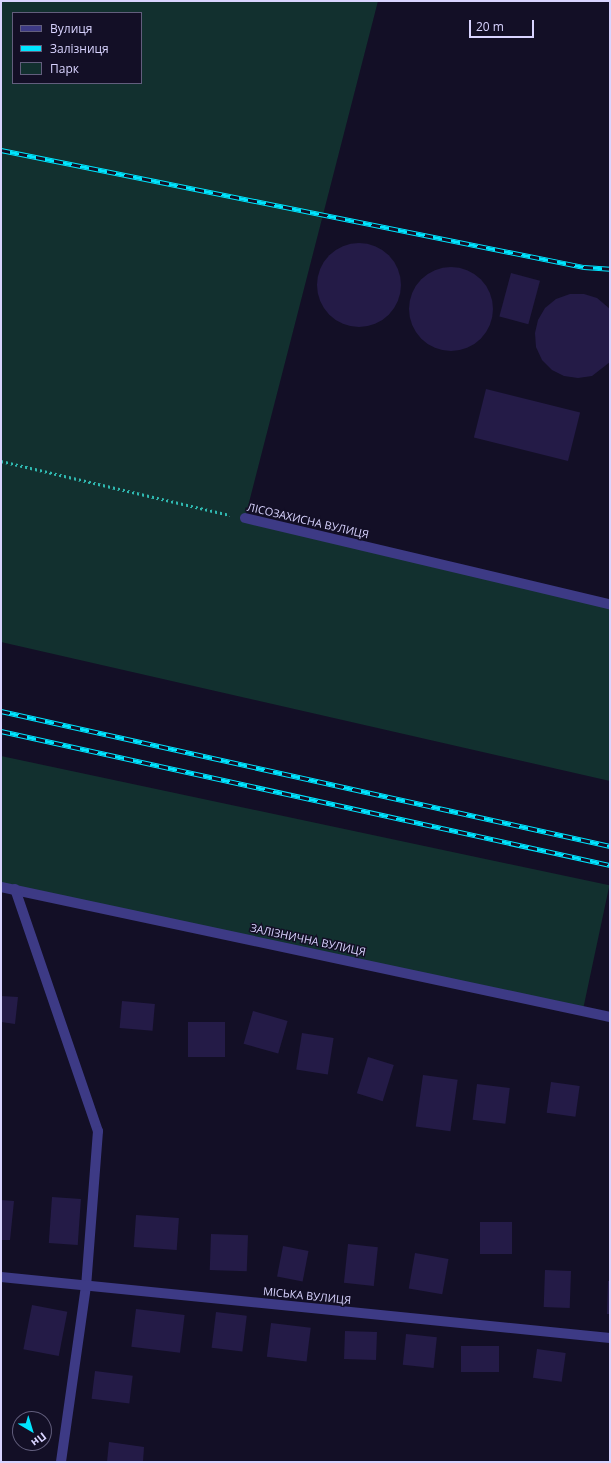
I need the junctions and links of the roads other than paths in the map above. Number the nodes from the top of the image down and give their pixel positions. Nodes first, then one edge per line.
1 (245, 518) road end
2 (610, 604) edge
3 (1, 887) edge
4 (15, 889) junction
5 (610, 1017) edge
6 (1, 1277) edge
7 (86, 1286) junction
8 (610, 1338) edge
9 (61, 1462) edge

1 - 2 street, ЛІСОЗАХИСНА ВУЛИЦЯ
3 - 4 street, ЗАЛІЗНИЧНА ВУЛИЦЯ
4 - 5 street, ЗАЛІЗНИЧНА ВУЛИЦЯ
4 - 7 street
6 - 7 street, МІСЬКА ВУЛИЦЯ
7 - 8 street, МІСЬКА ВУЛИЦЯ
7 - 9 street

